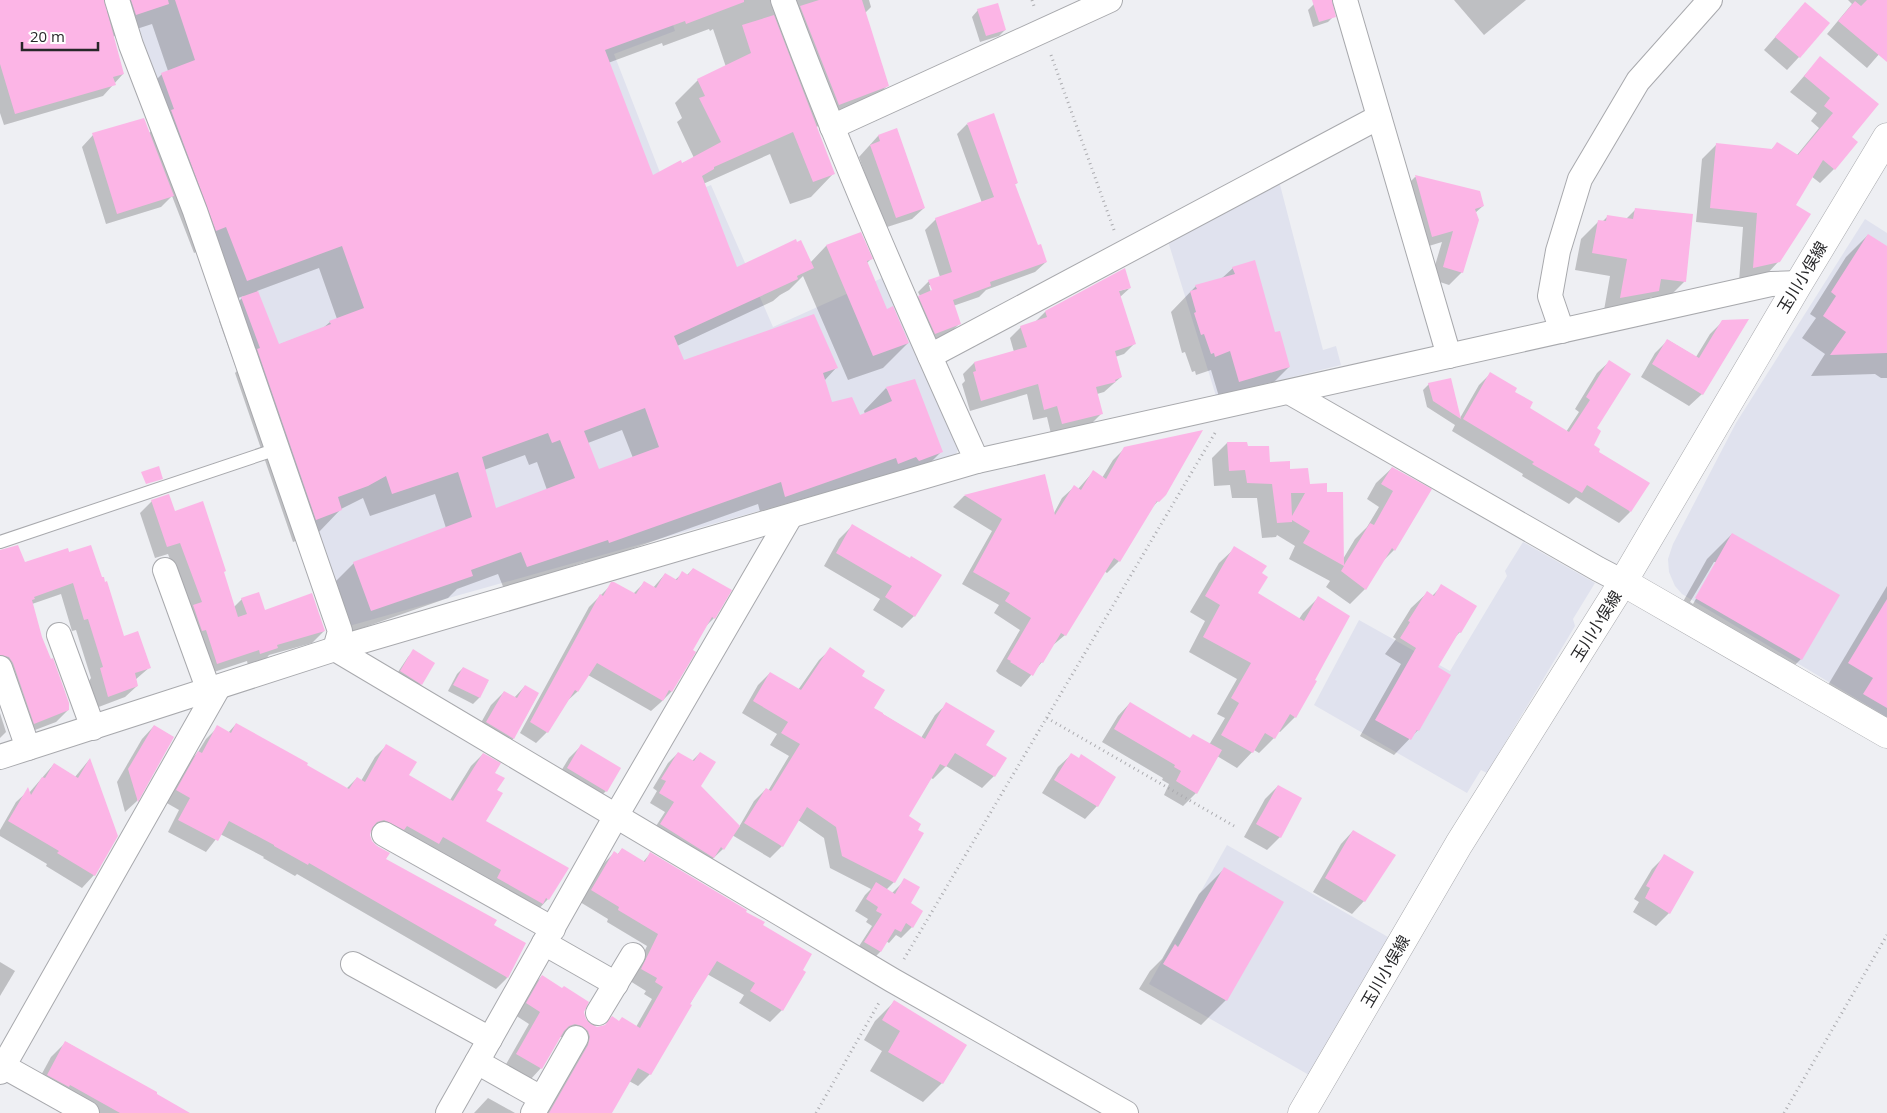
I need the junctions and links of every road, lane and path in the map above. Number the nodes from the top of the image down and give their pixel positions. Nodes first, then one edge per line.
1 (117, 0) edge
2 (783, 0) edge
3 (1032, 0) edge
4 (1110, 0) edge
5 (1346, 0) edge
6 (1710, 0) edge
7 (1042, 31) junction
8 (1379, 117) junction
9 (832, 127) junction
10 (1887, 137) edge
11 (1123, 253) junction
12 (1799, 283) junction
13 (1562, 331) junction
14 (930, 356) junction
15 (1449, 356) junction
16 (1289, 392) junction
17 (1232, 404) junction
18 (277, 448) junction
19 (977, 461) junction
20 (790, 516) junction
21 (0, 542) edge
22 (165, 570) dead end
23 (1623, 582) junction
24 (59, 635) dead end
25 (335, 649) junction
26 (0, 668) edge
27 (214, 689) junction
28 (1047, 718) junction
29 (93, 728) junction
30 (1887, 734) edge
31 (28, 748) junction
32 (0, 757) edge
33 (616, 816) junction
34 (1234, 826) dead end
35 (384, 834) dead end
36 (1887, 935) edge
37 (548, 936) junction
38 (633, 955) dead end
39 (353, 964) dead end
40 (892, 980) junction
41 (616, 984) junction
42 (598, 1013) dead end
43 (576, 1038) dead end
44 (490, 1039) junction
45 (477, 1062) junction
46 (2, 1069) edge
47 (537, 1106) edge
48 (87, 1113) edge
49 (448, 1113) edge
50 (816, 1113) edge
51 (1126, 1113) edge
52 (1302, 1113) edge
53 (1784, 1113) edge

1 - 18 street
2 - 9 street
3 - 7 path
4 - 7 street
5 - 8 street
6 - 13 street
7 - 9 street
7 - 11 path
8 - 11 street
8 - 15 street
9 - 14 street
10 - 12 main road, 玉川小俣線
11 - 14 street
12 - 13 street
12 - 23 main road, 玉川小俣線
13 - 15 street
14 - 19 street
15 - 16 street
16 - 17 street
16 - 23 street
17 - 19 street
17 - 28 path
18 - 21 lane
18 - 25 street
19 - 20 street
20 - 25 street
20 - 33 street
22 - 27 street
23 - 30 main road
23 - 52 main road, 玉川小俣線
24 - 29 street
25 - 27 street
25 - 33 street
26 - 31 street
27 - 29 street
27 - 46 street
28 - 34 path
28 - 40 path
29 - 31 street
31 - 32 street
33 - 37 street
33 - 40 street
35 - 37 street
36 - 53 path
37 - 41 street
37 - 44 street
38 - 41 street
39 - 44 street
40 - 50 path
40 - 51 street
41 - 42 street
43 - 47 street
44 - 45 street
45 - 47 street
45 - 49 street
46 - 48 street

